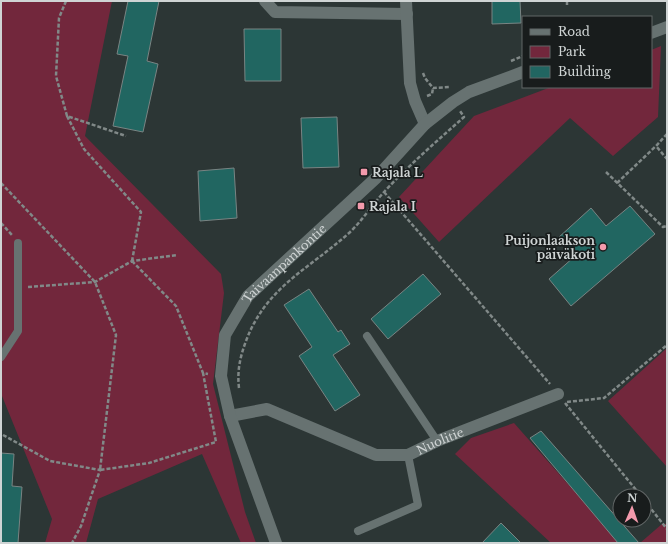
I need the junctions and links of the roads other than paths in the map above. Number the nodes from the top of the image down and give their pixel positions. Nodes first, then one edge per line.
1 (265, 1) edge
2 (406, 1) edge
3 (407, 14) junction
4 (667, 27) edge
5 (652, 33) edge
6 (522, 72) edge
7 (425, 124) junction
8 (18, 243) road end
9 (367, 336) dead end
10 (1, 356) edge
11 (561, 398) road end
12 (230, 416) junction
13 (437, 441) junction
14 (408, 455) junction
15 (358, 531) dead end
16 (276, 543) edge

1 - 3 street
2 - 3 street
3 - 7 street
4 - 5 street
6 - 7 street, Taivaanpankontie
7 - 12 street, Taivaanpankontie
8 - 10 lane
9 - 13 lane
11 - 13 street, Nuolitie
12 - 14 street, Nuolitie
12 - 16 street, Taivaanpankontie
13 - 14 street, Nuolitie
14 - 15 lane

